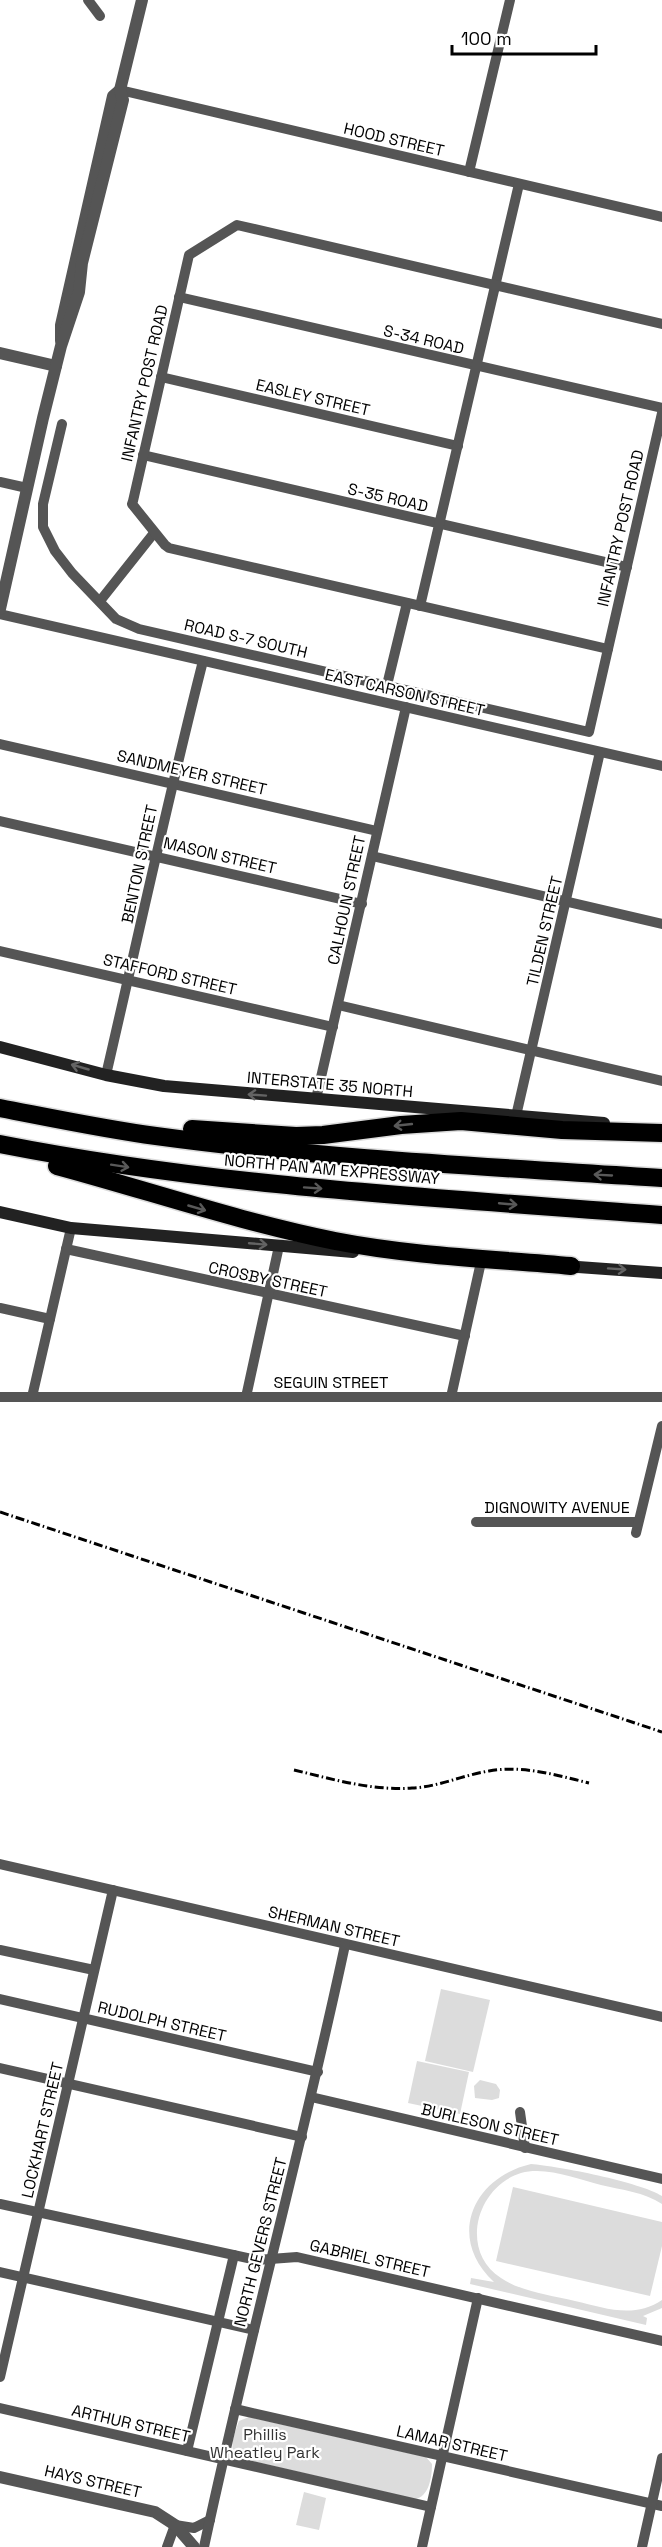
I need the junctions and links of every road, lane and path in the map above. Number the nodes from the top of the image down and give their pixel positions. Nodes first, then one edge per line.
1 (88, 0) edge
2 (142, 0) edge
3 (510, 0) edge
4 (100, 16) dead end
5 (120, 90) junction
6 (469, 172) junction
7 (519, 184) junction
8 (662, 217) edge
9 (495, 285) junction
10 (179, 297) junction
11 (662, 324) edge
12 (0, 353) edge
13 (56, 366) junction
14 (477, 366) junction
15 (161, 377) junction
16 (662, 411) edge
17 (62, 424) dead end
18 (458, 446) junction
19 (143, 455) junction
20 (0, 482) edge
21 (27, 488) junction
22 (440, 524) junction
23 (154, 533) junction
24 (627, 567) junction
25 (100, 601) junction
26 (407, 603) junction
27 (420, 606) junction
28 (0, 609) edge
29 (0, 614) edge
30 (608, 650) junction
31 (202, 661) junction
32 (387, 684) junction
33 (406, 707) junction
34 (589, 732) joint
35 (0, 744) edge
36 (600, 752) junction
37 (662, 766) edge
38 (171, 783) junction
39 (0, 821) edge
40 (377, 831) junction
41 (157, 855) junction
42 (372, 856) junction
43 (566, 903) junction
44 (362, 904) junction
45 (662, 924) edge
46 (0, 951) edge
47 (129, 980) junction
48 (338, 1005) junction
49 (333, 1027) junction
50 (0, 1047) edge
51 (531, 1050) junction
52 (106, 1075) junction
53 (662, 1081) edge
54 (316, 1099) junction
55 (0, 1106) edge
56 (516, 1116) junction
57 (662, 1128) edge
58 (0, 1144) edge
59 (0, 1150) edge
60 (662, 1178) edge
61 (0, 1212) edge
62 (662, 1215) edge
63 (71, 1228) junction
64 (279, 1246) junction
65 (66, 1249) junction
66 (481, 1262) junction
67 (571, 1266) junction
68 (662, 1273) edge
69 (270, 1295) junction
70 (0, 1308) edge
71 (50, 1319) junction
72 (465, 1336) junction
73 (0, 1397) edge
74 (32, 1397) junction
75 (246, 1397) junction
76 (451, 1397) junction
77 (662, 1397) edge
78 (662, 1426) edge
79 (476, 1522) dead end
80 (0, 1864) edge
81 (113, 1890) junction
82 (345, 1945) junction
83 (0, 1950) edge
84 (94, 1970) junction
85 (0, 1999) edge
86 (662, 2017) edge
87 (83, 2018) junction
88 (0, 2068) edge
89 (318, 2072) junction
90 (68, 2084) junction
91 (311, 2097) junction
92 (520, 2112) dead end
93 (302, 2137) junction
94 (525, 2148) junction
95 (662, 2179) edge
96 (0, 2204) edge
97 (38, 2213) junction
98 (234, 2255) junction
99 (272, 2260) junction
100 (0, 2272) edge
101 (23, 2278) junction
102 (478, 2298) junction
103 (219, 2322) junction
104 (254, 2330) junction
105 (662, 2341) edge
106 (4, 2345) edge
107 (0, 2377) edge
108 (0, 2408) edge
109 (236, 2409) junction
110 (187, 2451) junction
111 (443, 2456) junction
112 (662, 2458) edge
113 (225, 2460) junction
114 (0, 2477) edge
115 (657, 2505) edge
116 (431, 2507) junction
117 (210, 2520) junction
118 (175, 2525) junction
119 (167, 2547) edge
120 (194, 2547) edge
121 (204, 2547) edge
122 (422, 2547) edge
123 (642, 2547) edge

1 - 4 street
2 - 5 street
3 - 6 street
5 - 6 street, HOOD STREET
5 - 13 street
6 - 7 street, HOOD STREET
7 - 8 street, HOOD STREET
7 - 9 street
9 - 10 street, INFANTRY POST ROAD
9 - 11 street, INFANTRY POST ROAD
9 - 14 street
10 - 14 street, S-34 ROAD
10 - 15 street, INFANTRY POST ROAD
12 - 13 street
13 - 21 street
14 - 16 street, S-34 ROAD
14 - 18 street
15 - 18 street, EASLEY STREET
15 - 19 street, INFANTRY POST ROAD
16 - 24 street, INFANTRY POST ROAD
17 - 25 street, ROAD S-7 SOUTH
18 - 22 street
19 - 22 street, S-35 ROAD
19 - 23 street, INFANTRY POST ROAD
20 - 21 street
21 - 28 street
22 - 24 street, S-35 ROAD
22 - 27 street
23 - 25 street
23 - 26 street, INFANTRY POST ROAD
24 - 30 street, INFANTRY POST ROAD
25 - 32 street, ROAD S-7 SOUTH
26 - 27 street, INFANTRY POST ROAD
26 - 32 street
27 - 30 street, INFANTRY POST ROAD
29 - 31 street, EAST CARSON STREET
30 - 34 street, INFANTRY POST ROAD
31 - 33 street, EAST CARSON STREET
31 - 38 street, BENTON STREET
32 - 34 street, ROAD S-7 SOUTH
33 - 36 street, EAST CARSON STREET
33 - 40 street, CALHOUN STREET
35 - 38 street, SANDMEYER STREET
36 - 37 street, EAST CARSON STREET
36 - 43 street, TILDEN STREET
38 - 40 street, SANDMEYER STREET
38 - 41 street, BENTON STREET
39 - 41 street, MASON STREET
40 - 42 street, CALHOUN STREET
41 - 44 street, MASON STREET
41 - 47 street, BENTON STREET
42 - 43 street
42 - 44 street, CALHOUN STREET
43 - 45 street
43 - 51 street, TILDEN STREET
44 - 48 street, CALHOUN STREET
46 - 47 street, STAFFORD STREET
47 - 49 street, STAFFORD STREET
47 - 52 street, BENTON STREET
48 - 49 street, CALHOUN STREET
48 - 51 street
49 - 54 street, CALHOUN STREET
52 -> 50 main road, INTERSTATE 35 NORTH
51 - 53 street
51 - 56 street, TILDEN STREET
54 -> 52 main road, INTERSTATE 35 NORTH
54 - 56 main road, INTERSTATE 35 NORTH
57 -> 55 highway
60 -> 55 highway, NORTH PAN AM EXPRESSWAY
56 - 57 main road, INTERSTATE 35 NORTH
58 -> 62 highway, NORTH PAN AM EXPRESSWAY
59 -> 67 highway
61 - 63 main road
63 -> 64 main road
63 - 65 street
64 - 66 main road
64 - 69 street
65 - 69 street, CROSBY STREET
65 - 71 street
66 - 67 main road
66 - 72 street
67 -> 68 main road
69 - 72 street, CROSBY STREET
69 - 75 street
70 - 71 street
71 - 74 street
72 - 76 street
73 - 74 street, SEGUIN STREET
74 - 75 street, SEGUIN STREET
75 - 76 street, SEGUIN STREET
76 - 77 street, SEGUIN STREET
78 - 79 street, DIGNOWITY AVENUE
80 - 81 street, SHERMAN STREET
81 - 82 street, SHERMAN STREET
81 - 84 street, LOCKHART STREET
82 - 86 street, SHERMAN STREET
82 - 89 street, NORTH GEVERS STREET
83 - 84 street
84 - 87 street, LOCKHART STREET
85 - 87 street, RUDOLPH STREET
87 - 89 street, RUDOLPH STREET
87 - 90 street, LOCKHART STREET
88 - 90 street
89 - 91 street, NORTH GEVERS STREET
90 - 93 street
90 - 97 street, LOCKHART STREET
91 - 93 street, NORTH GEVERS STREET
91 - 94 street, BURLESON STREET
92 - 94 street
93 - 99 street, NORTH GEVERS STREET
94 - 95 street, BURLESON STREET
96 - 97 street, GABRIEL STREET
97 - 98 street, GABRIEL STREET
97 - 101 street, LOCKHART STREET
98 - 99 street, GABRIEL STREET
98 - 103 street, NORTH GEVERS STREET
99 - 102 street, GABRIEL STREET
99 - 104 street, NORTH GEVERS STREET
100 - 101 street
101 - 103 street
101 - 106 street, LOCKHART STREET
102 - 105 street, GABRIEL STREET
102 - 111 street
103 - 104 street
103 - 110 street, NORTH GEVERS STREET
104 - 109 street, NORTH GEVERS STREET
106 - 107 street, LOCKHART STREET
108 - 110 street, ARTHUR STREET
109 - 111 street, LAMAR STREET
109 - 113 street, NORTH GEVERS STREET
110 - 113 street, ARTHUR STREET
111 - 115 street, LAMAR STREET
111 - 116 street
112 - 115 street
113 - 116 street, ARTHUR STREET
113 - 117 street, NORTH GEVERS STREET
114 - 118 street, HAYS STREET
115 - 123 street
116 - 122 street
117 - 118 street
117 - 121 street, NORTH GEVERS STREET
118 - 119 street
118 - 120 street, HAYS STREET

